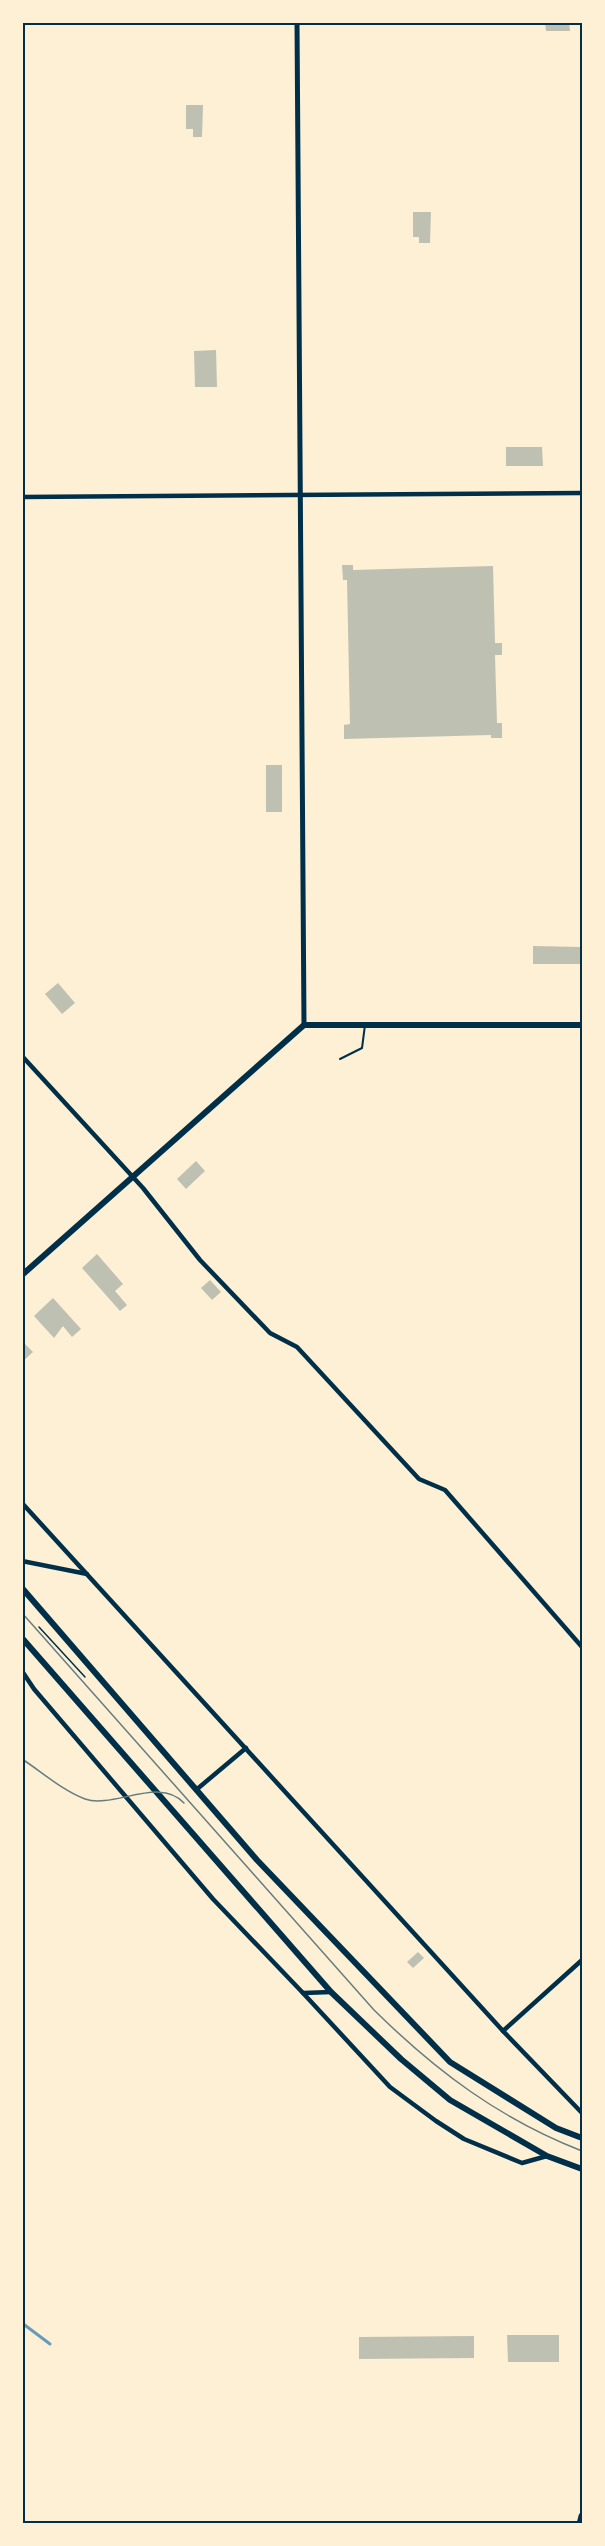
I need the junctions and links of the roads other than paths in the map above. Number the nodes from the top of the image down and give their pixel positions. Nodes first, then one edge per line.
1 (297, 22) edge
2 (582, 493) edge
3 (301, 495) junction
4 (22, 497) edge
5 (304, 1025) junction
6 (364, 1025) junction
7 (582, 1025) edge
8 (22, 1056) edge
9 (340, 1059) dead end
10 (132, 1178) junction
11 (22, 1275) edge
12 (22, 1503) edge
13 (22, 1561) edge
14 (87, 1574) junction
15 (22, 1588) edge
16 (22, 1638) edge
17 (582, 1647) edge
18 (22, 1671) edge
19 (246, 1749) junction
20 (196, 1790) junction
21 (582, 1960) edge
22 (331, 1992) junction
23 (303, 1993) junction
24 (503, 2031) junction
25 (582, 2113) edge
26 (582, 2138) edge
27 (547, 2156) junction
28 (582, 2169) edge
29 (582, 2516) edge
30 (580, 2523) edge

1 - 3 street
2 - 3 street
3 - 4 street
3 - 5 street
5 - 6 main road
5 - 10 main road
6 - 7 main road
6 - 9 lane
8 - 10 street
10 - 11 main road
10 - 17 street
12 - 14 street
13 - 14 street
14 - 19 street
15 - 20 main road
16 - 22 main road
18 - 23 street
19 - 20 street
19 - 24 street
20 - 26 main road
21 - 24 street
22 - 23 street
22 - 27 main road
23 - 27 street
24 - 25 street
27 - 28 main road
29 - 30 main road

